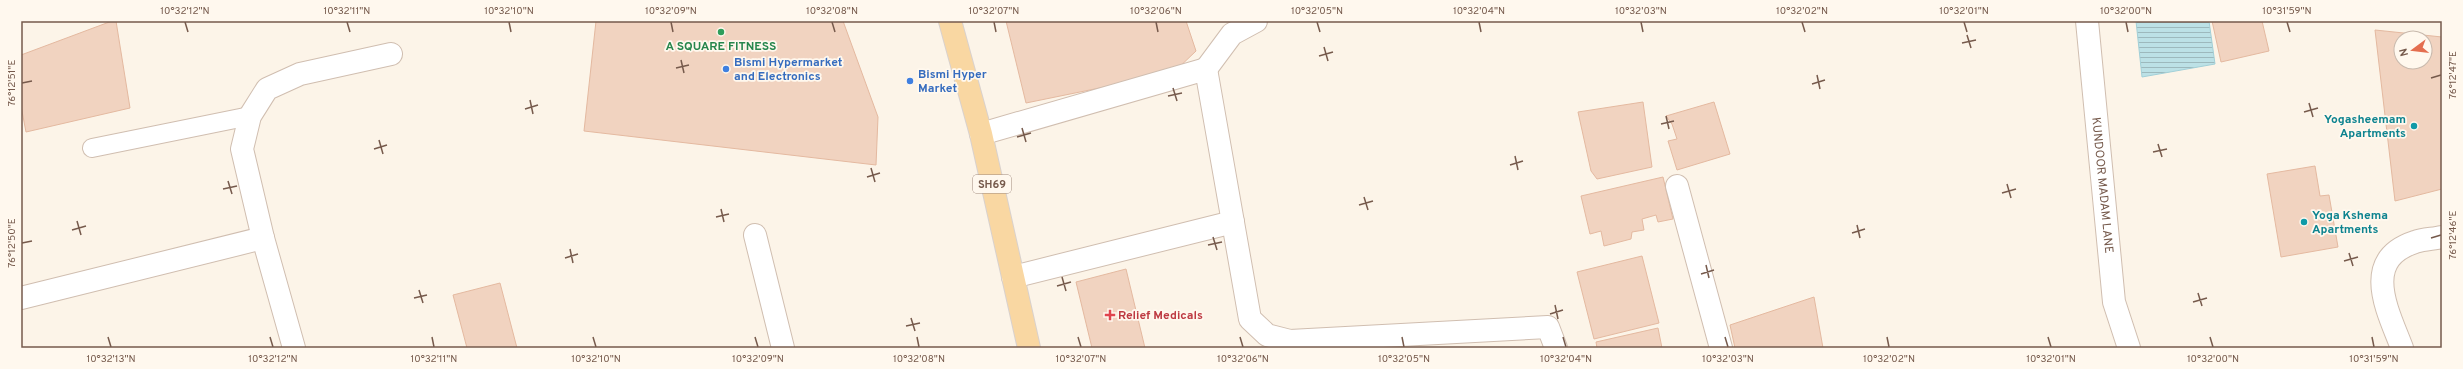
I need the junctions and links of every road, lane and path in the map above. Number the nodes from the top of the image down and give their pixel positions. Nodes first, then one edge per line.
1 (950, 21) edge
2 (1256, 21) edge
3 (2087, 21) edge
4 (391, 54) dead end
5 (1206, 69) junction
6 (250, 116) junction
7 (981, 134) junction
8 (92, 148) dead end
9 (1677, 186) dead end
10 (1233, 222) junction
11 (755, 235) dead end
12 (263, 238) junction
13 (2442, 238) edge
14 (1013, 277) junction
15 (21, 298) edge
16 (294, 348) edge
17 (783, 348) edge
18 (1029, 348) edge
19 (1556, 348) edge
20 (1721, 348) edge
21 (2129, 348) edge
22 (2402, 348) edge

1 - 7 main road, SH69
2 - 5 street
3 - 21 street, KUNDOOR MADAM LANE
4 - 6 street
5 - 7 street
5 - 10 street
6 - 8 lane
6 - 12 street
7 - 14 main road, SH69
9 - 20 street
10 - 14 street
10 - 19 street
11 - 17 street
12 - 15 street
12 - 16 street
13 - 22 street
14 - 18 main road, SH69

